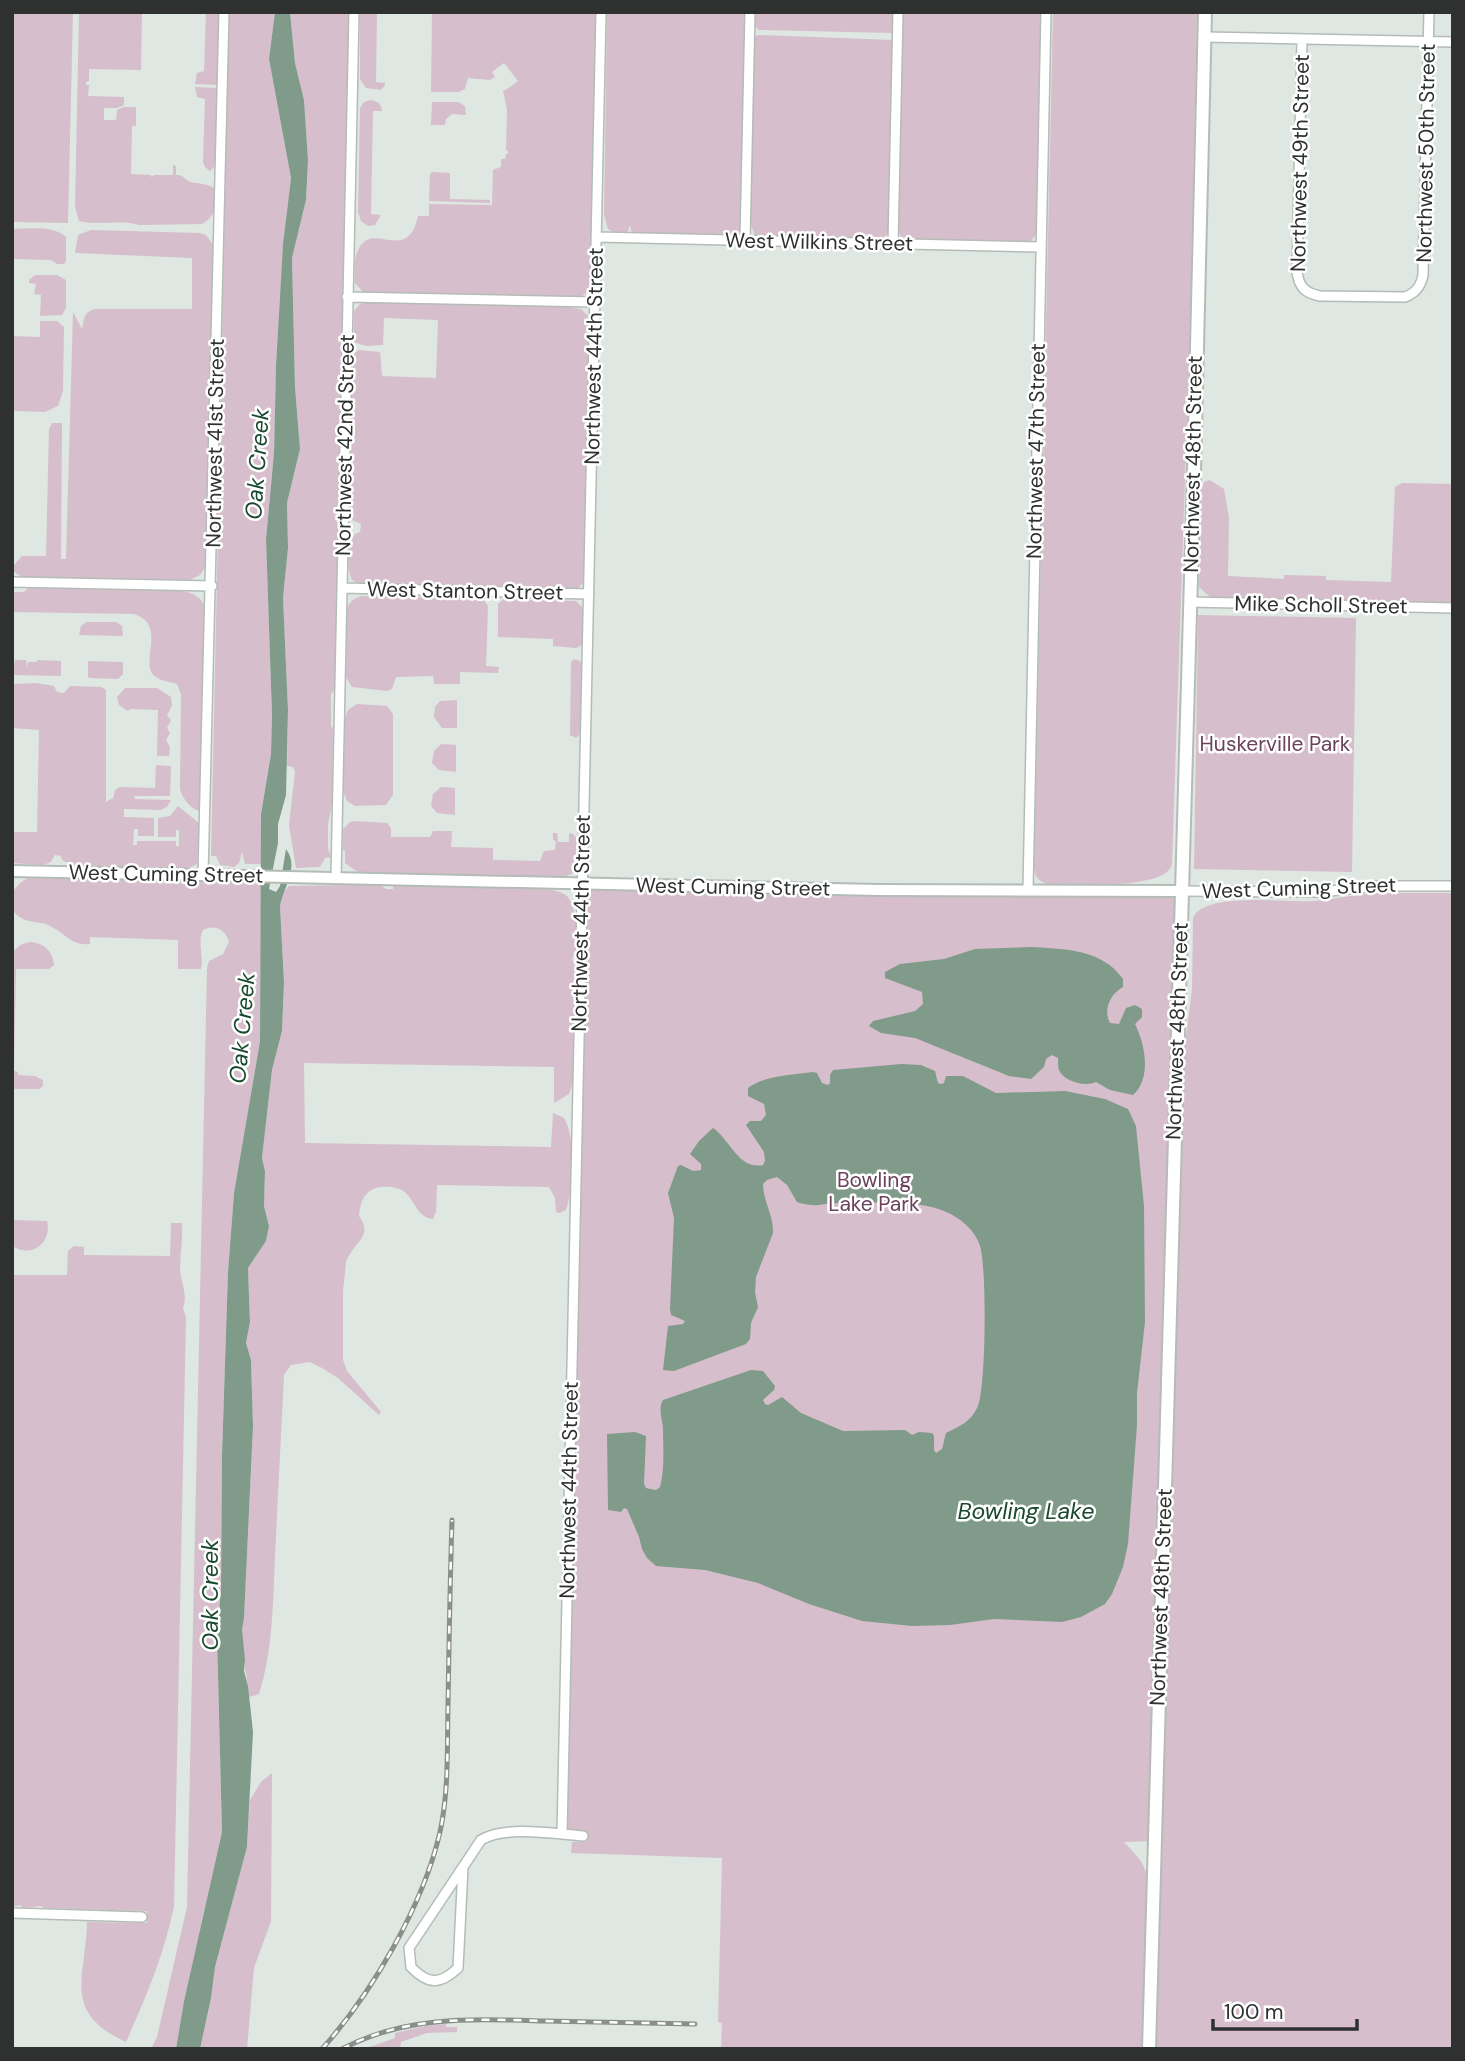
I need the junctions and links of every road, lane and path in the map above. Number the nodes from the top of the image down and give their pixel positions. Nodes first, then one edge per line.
1 (224, 12) edge
2 (354, 12) edge
3 (601, 12) edge
4 (750, 12) edge
5 (898, 12) edge
6 (1046, 12) edge
7 (1205, 12) edge
8 (1429, 12) edge
9 (1204, 37) junction
10 (1302, 39) junction
11 (1428, 42) junction
12 (1453, 42) edge
13 (596, 237) junction
14 (746, 241) junction
15 (893, 244) junction
16 (1041, 247) junction
17 (1415, 292) joint
18 (347, 298) junction
19 (595, 302) junction
20 (12, 582) edge
21 (212, 586) junction
22 (342, 588) junction
23 (589, 594) junction
24 (1190, 602) junction
25 (1453, 608) edge
26 (12, 871) edge
27 (203, 875) junction
28 (336, 878) junction
29 (582, 883) junction
30 (1453, 886) edge
31 (1028, 890) junction
32 (1181, 891) junction
33 (562, 1834) junction
34 (583, 1836) dead end
35 (463, 1868) junction
36 (12, 1913) edge
37 (142, 1917) dead end
38 (1149, 2049) edge

1 - 21 street, Northwest 41st Street
2 - 18 street, Northwest 42nd Street
3 - 13 street, Northwest 44th Street
4 - 14 street
5 - 15 street
6 - 16 street, Northwest 47th Street
7 - 9 main road, Northwest 48th Street
8 - 11 street, Northwest 50th Street
9 - 10 street
9 - 24 main road, Northwest 48th Street
10 - 11 street
10 - 17 street, Northwest 49th Street
11 - 12 street
11 - 17 street, Northwest 50th Street
13 - 14 street, West Wilkins Street
13 - 19 street, Northwest 44th Street
14 - 15 street, West Wilkins Street
15 - 16 street, West Wilkins Street
16 - 31 street, Northwest 47th Street
18 - 19 street
18 - 22 street, Northwest 42nd Street
19 - 23 street, Northwest 44th Street
20 - 21 street
21 - 27 street, Northwest 41st Street
22 - 23 street, West Stanton Street
22 - 28 street, Northwest 42nd Street
23 - 29 street, Northwest 44th Street
24 - 25 street, Mike Scholl Street
24 - 32 main road, Northwest 48th Street
26 - 27 street, West Cuming Street
27 - 28 street, West Cuming Street
28 - 29 street, West Cuming Street
29 - 31 street, West Cuming Street
29 - 33 street, Northwest 44th Street
30 - 32 street, West Cuming Street
31 - 32 street, West Cuming Street
32 - 38 main road, Northwest 48th Street
33 - 34 street
33 - 35 street
35 - 35 street
36 - 37 street

